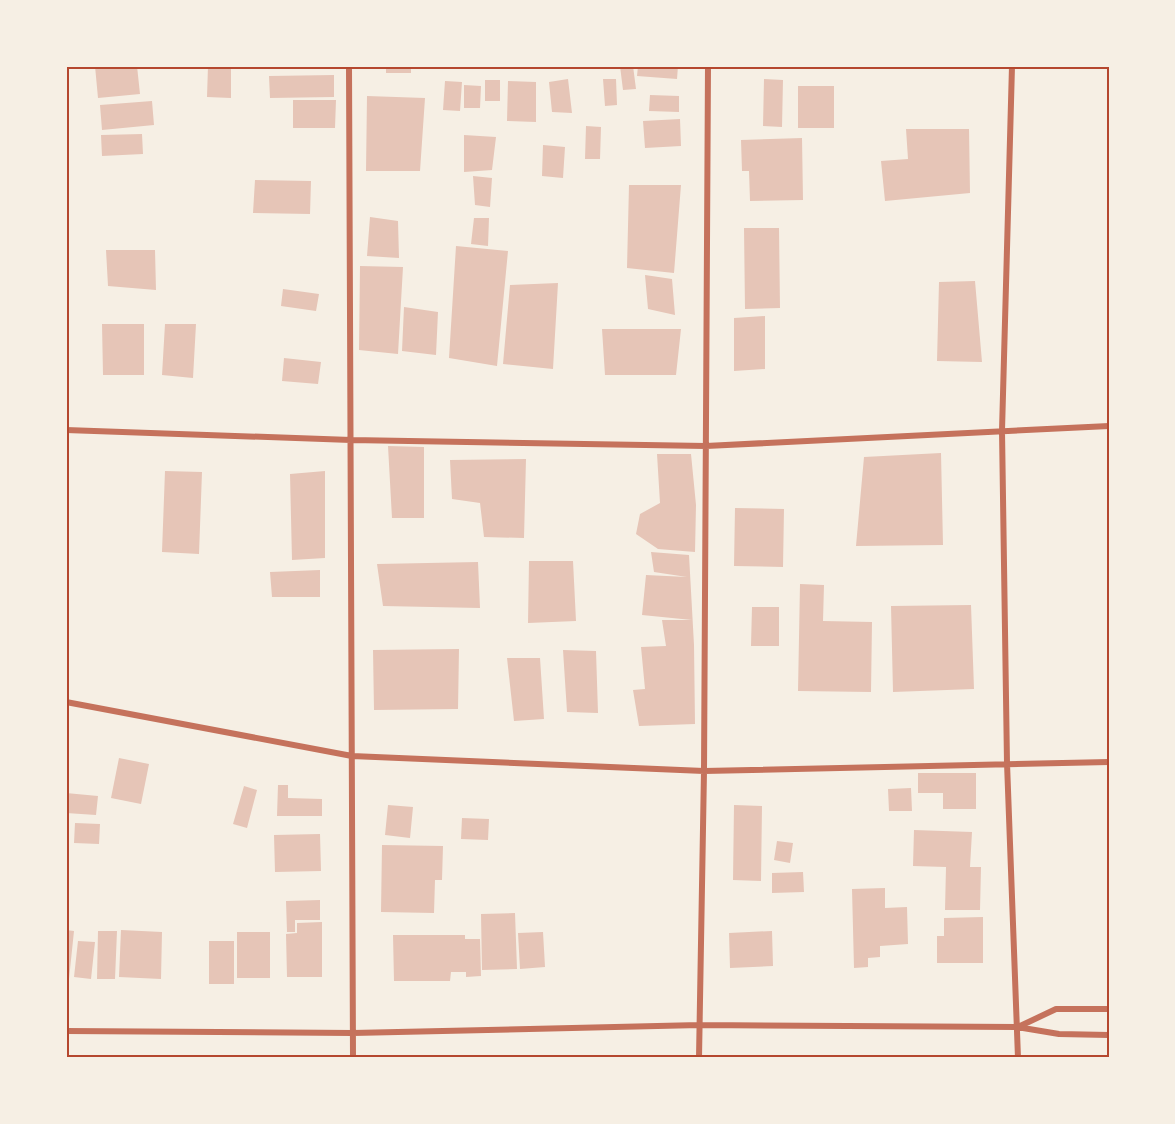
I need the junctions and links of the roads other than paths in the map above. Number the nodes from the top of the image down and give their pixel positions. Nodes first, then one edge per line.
1 (350, 66) edge
2 (708, 66) edge
3 (1012, 66) edge
4 (1109, 426) edge
5 (66, 430) edge
6 (1002, 431) junction
7 (351, 440) junction
8 (706, 446) junction
9 (66, 702) edge
10 (352, 756) junction
11 (1109, 762) edge
12 (1007, 763) junction
13 (704, 771) junction
14 (1109, 1009) edge
15 (700, 1025) junction
16 (1017, 1027) junction
17 (66, 1031) edge
18 (352, 1033) junction
19 (1109, 1035) edge
20 (353, 1058) edge
21 (699, 1058) edge
22 (1018, 1058) edge

1 - 7 street
2 - 8 street
3 - 6 street
4 - 6 street
5 - 7 street
6 - 8 street
6 - 12 street
7 - 8 street
7 - 10 street
8 - 13 street
9 - 10 street
10 - 13 street
10 - 18 street
11 - 12 street
12 - 13 street
12 - 16 street
13 - 15 street
14 - 16 street
15 - 16 street
15 - 18 street
15 - 21 street
16 - 19 street
16 - 22 street
17 - 18 street
18 - 20 street

